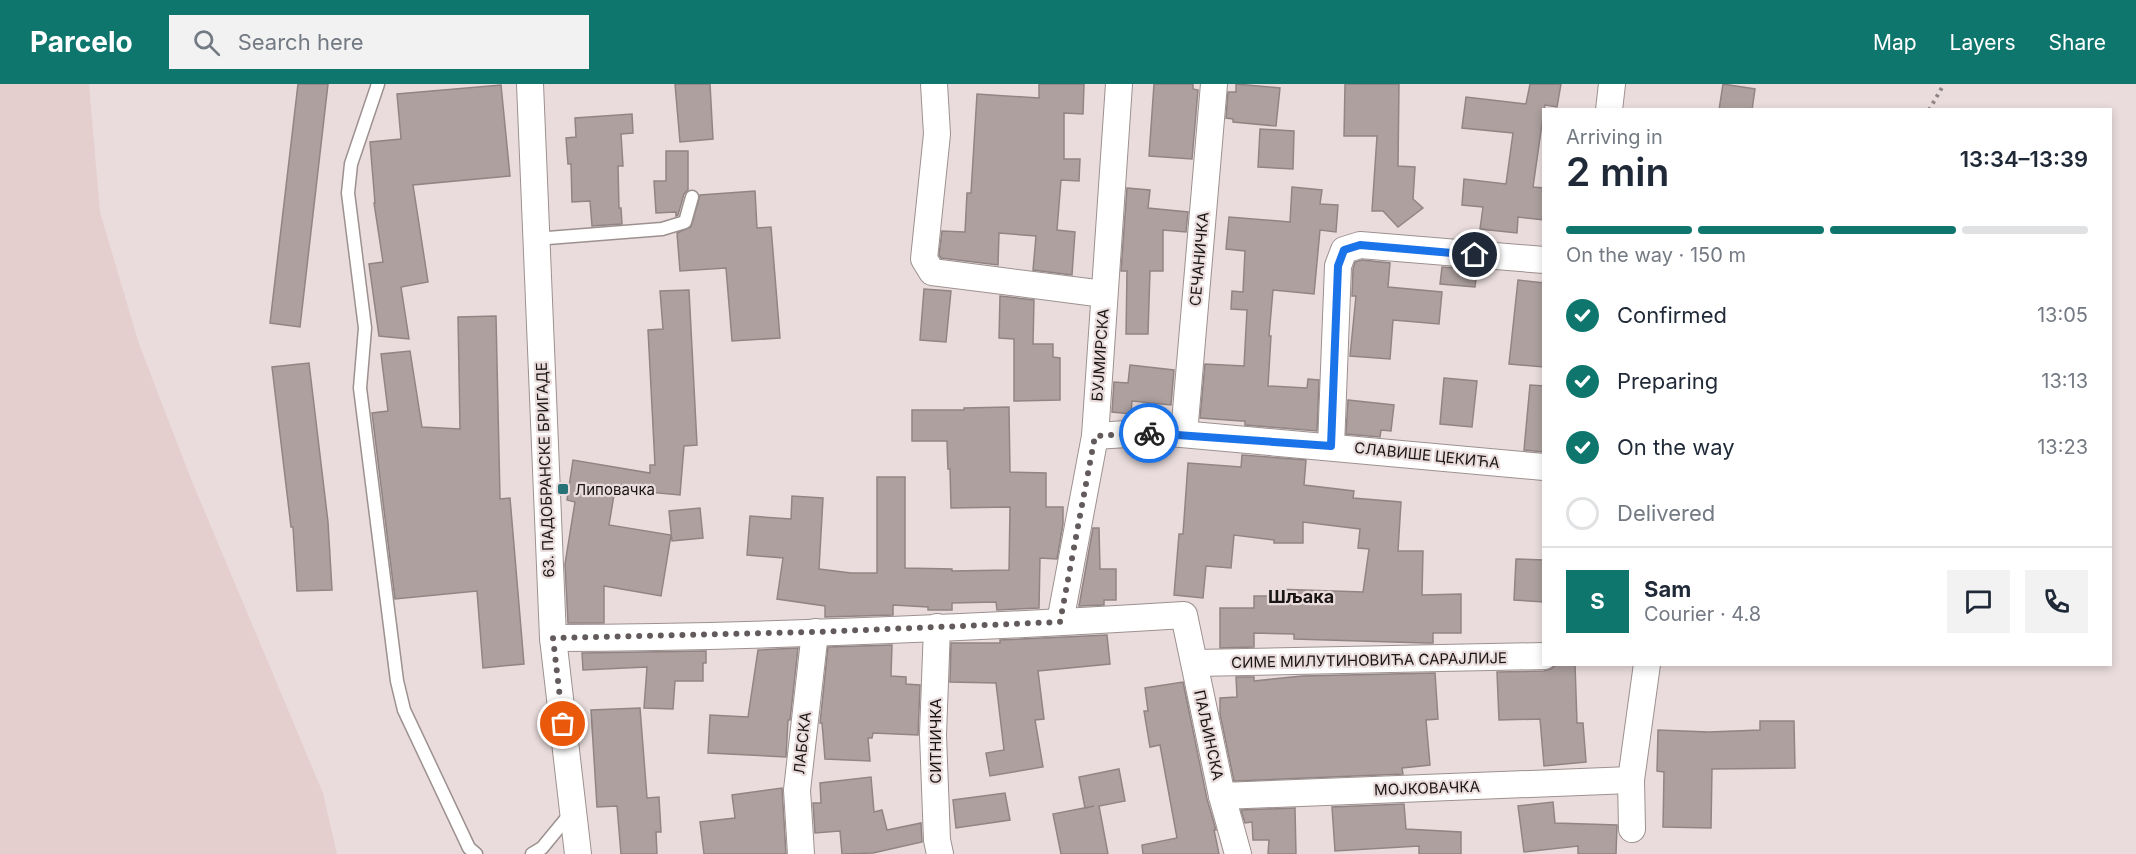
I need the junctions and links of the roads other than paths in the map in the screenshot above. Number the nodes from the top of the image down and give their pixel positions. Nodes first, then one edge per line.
1 (378, 84) edge
2 (530, 84) edge
3 (934, 84) edge
4 (1119, 84) edge
5 (1214, 84) edge
6 (1612, 84) edge
7 (1609, 108) edge
8 (692, 197) dead end
9 (535, 239) junction
10 (1542, 260) edge
11 (1104, 294) junction
12 (1184, 434) junction
13 (1095, 436) junction
14 (1331, 446) junction
15 (1542, 467) edge
16 (1060, 622) junction
17 (937, 627) junction
18 (815, 632) junction
19 (553, 638) junction
20 (1542, 657) edge
21 (1194, 663) junction
22 (1647, 666) edge
23 (1631, 780) junction
24 (1222, 796) junction
25 (573, 810) junction
26 (1632, 829) dead end
27 (476, 854) edge
28 (532, 854) edge
29 (578, 854) edge
30 (801, 854) edge
31 (940, 854) edge
32 (1238, 854) edge

1 - 27 lane
2 - 9 street, 63. ПАДОБРАНСКЕ БРИГАДЕ
3 - 11 street
4 - 11 street, БУЈМИРСКА
5 - 12 street, СЕЧАНИЧКА
6 - 7 street
8 - 9 lane
9 - 19 street, 63. ПАДОБРАНСКЕ БРИГАДЕ
10 - 14 street
11 - 13 street, БУЈМИРСКА
12 - 13 street, СЛАВИШЕ ЦЕКИЋА
12 - 14 street, СЛАВИШЕ ЦЕКИЋА
13 - 16 street, БУЈМИРСКА
14 - 15 street, СЛАВИШЕ ЦЕКИЋА
16 - 17 street
16 - 21 street, ПАЉИНСКА
17 - 18 street
17 - 31 street, СИТНИЧКА
18 - 19 street
18 - 30 street, ЛАБСКА
19 - 25 street, 63. ПАДОБРАНСКЕ БРИГАДЕ
20 - 21 street, СИМЕ МИЛУТИНОВИЋА САРАЈЛИЈЕ
21 - 24 street, ПАЉИНСКА
22 - 23 street
23 - 24 street, МОЈКОВАЧКА
23 - 26 street
24 - 32 street, ПАЉИНСКА
25 - 28 lane
25 - 29 street, 63. ПАДОБРАНСКЕ БРИГАДЕ

